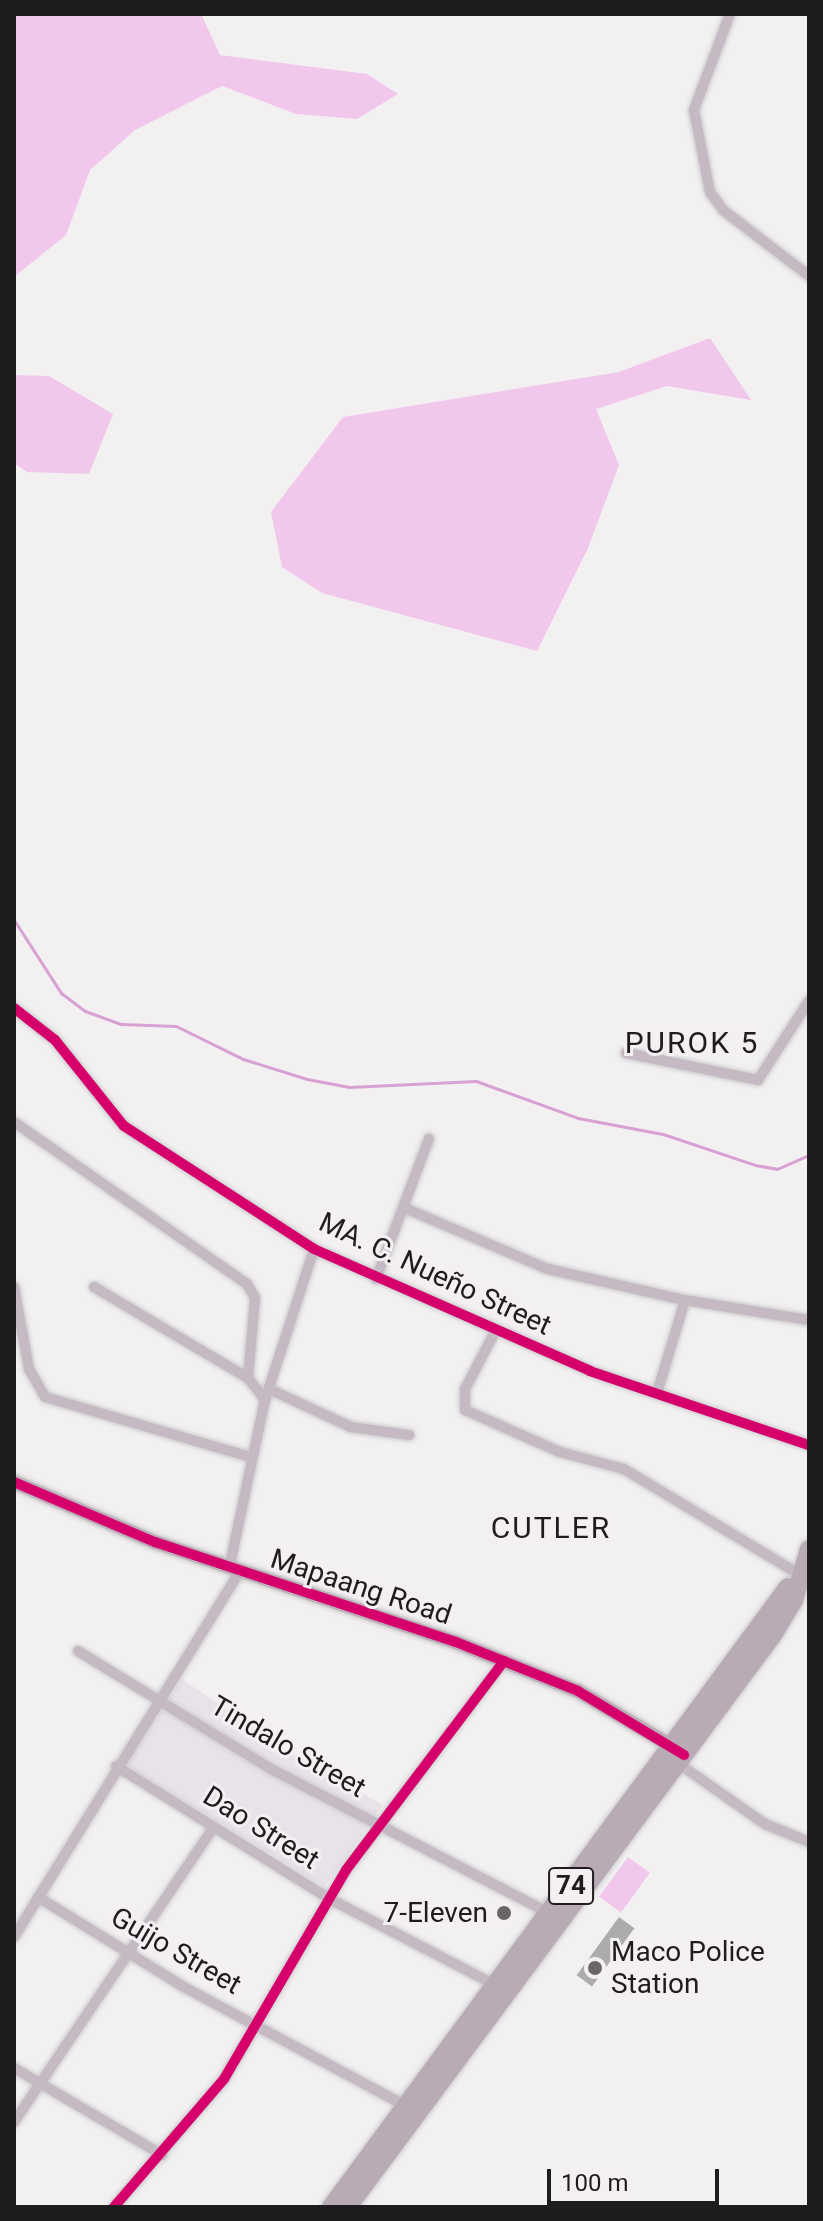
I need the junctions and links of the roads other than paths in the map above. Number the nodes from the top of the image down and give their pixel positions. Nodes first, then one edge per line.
1 (730, 14) edge
2 (809, 276) edge
3 (809, 1001) edge
4 (14, 1008) edge
5 (626, 1053) dead end
6 (14, 1122) edge
7 (429, 1139) dead end
8 (407, 1209) junction
9 (314, 1249) junction
10 (376, 1279) junction
11 (14, 1287) edge
12 (94, 1287) dead end
13 (685, 1300) junction
14 (809, 1320) edge
15 (496, 1330) junction
16 (248, 1378) junction
17 (657, 1393) junction
18 (267, 1395) junction
19 (409, 1435) dead end
20 (809, 1445) edge
21 (250, 1457) junction
22 (14, 1482) edge
23 (804, 1561) edge
24 (234, 1571) junction
25 (78, 1651) dead end
26 (504, 1661) junction
27 (160, 1697) junction
28 (676, 1755) junction
29 (116, 1766) junction
30 (376, 1826) junction
31 (214, 1827) junction
32 (809, 1842) edge
33 (38, 1897) junction
34 (328, 1898) junction
35 (556, 1918) junction
36 (14, 1937) edge
37 (130, 1954) junction
38 (503, 1990) junction
39 (254, 2023) junction
40 (14, 2068) edge
41 (40, 2083) junction
42 (413, 2110) junction
43 (14, 2122) edge
44 (162, 2155) junction
45 (114, 2207) edge
46 (331, 2207) edge
47 (348, 2207) edge

1 - 2 street
3 - 5 street
4 - 9 street, MA. C. Nueño Street
6 - 16 street
7 - 8 street
8 - 10 street
8 - 13 street
9 - 10 street, MA. C. Nueño Street
9 - 18 street
10 - 15 street, MA. C. Nueño Street
11 - 21 street
12 - 16 street
13 - 14 street
13 - 17 street
15 - 17 street, MA. C. Nueño Street
15 - 23 street
16 - 18 street
17 - 20 street, MA. C. Nueño Street
18 - 19 street
18 - 21 street
21 - 24 street
22 - 24 street, Mapaang Road
23 - 28 highway, 74
24 - 26 street, Mapaang Road
24 - 27 street
25 - 27 street, Tindalo Street
26 - 28 street, Mapaang Road
26 - 30 street
27 - 29 street
27 - 30 street, Tindalo Street
28 - 32 street
28 - 35 highway, 74
29 - 31 street, Dao Street
29 - 33 street
30 - 34 street
30 - 35 street, Tindalo Street
31 - 34 street, Dao Street
31 - 37 street
33 - 36 street
33 - 37 street, Guijo Street
34 - 38 street, Dao Street
34 - 39 street
35 - 38 highway, 74
37 - 39 street, Guijo Street
37 - 41 street
38 - 42 highway, 74
39 - 42 street, Guijo Street
39 - 44 street
40 - 41 street
41 - 43 street
41 - 44 street
42 - 46 highway, 74
42 - 47 highway, 74
44 - 45 street

